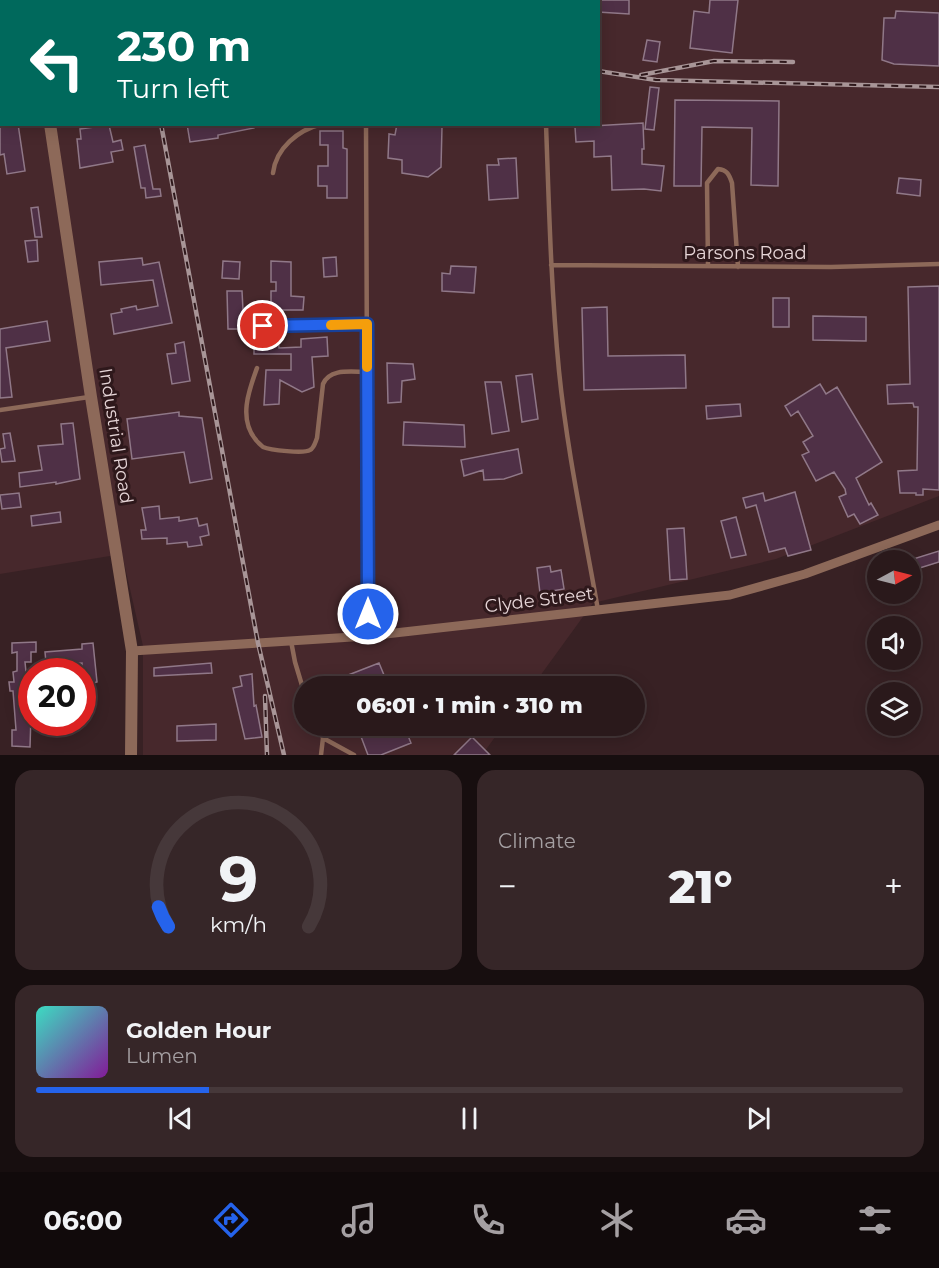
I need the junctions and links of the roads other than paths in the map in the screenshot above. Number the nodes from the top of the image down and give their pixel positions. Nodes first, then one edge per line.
1 (51, 126) edge
2 (317, 126) edge
3 (366, 126) edge
4 (546, 126) edge
5 (273, 173) dead end
6 (939, 264) edge
7 (551, 265) junction
8 (708, 266) junction
9 (738, 267) junction
10 (367, 324) junction
11 (263, 326) dead end
12 (256, 368) dead end
13 (367, 372) junction
14 (91, 397) junction
15 (0, 410) edge
16 (939, 525) edge
17 (598, 610) junction
18 (368, 636) junction
19 (291, 641) junction
20 (132, 651) junction
21 (299, 676) edge
22 (323, 738) joint
23 (131, 755) edge
24 (321, 755) edge
25 (354, 755) edge

1 - 14 street, Industrial Road
2 - 5 lane
3 - 10 lane
4 - 7 lane
6 - 9 lane, Parsons Road
7 - 8 lane, Parsons Road
7 - 17 lane
8 - 9 lane, Parsons Road
8 - 9 lane
10 - 11 lane
10 - 13 lane
12 - 13 lane
13 - 18 lane
14 - 15 lane
14 - 20 street, Industrial Road
16 - 17 street, Clyde Street
17 - 18 street, Clyde Street
18 - 19 street, Clyde Street
19 - 20 street, Clyde Street
19 - 21 lane
20 - 23 street, Industrial Road
22 - 24 lane
22 - 25 lane

